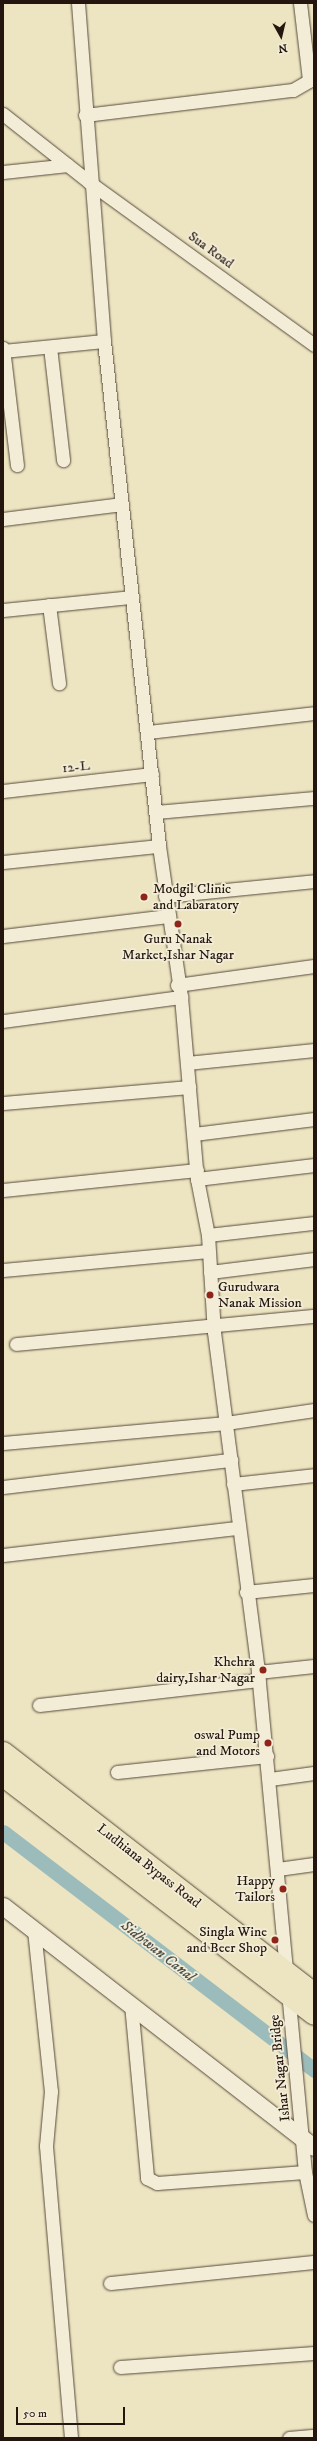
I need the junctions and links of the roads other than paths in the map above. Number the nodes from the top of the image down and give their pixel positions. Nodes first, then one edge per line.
1 (78, 3) edge
2 (300, 3) edge
3 (311, 79) edge
4 (3, 114) edge
5 (85, 115) junction
6 (68, 165) junction
7 (3, 172) edge
8 (89, 182) junction
9 (104, 341) junction
10 (314, 345) edge
11 (50, 346) junction
12 (3, 348) edge
13 (3, 351) edge
14 (63, 460) dead end
15 (17, 465) dead end
16 (122, 504) junction
17 (3, 519) edge
18 (132, 597) junction
19 (49, 605) junction
20 (3, 610) edge
21 (59, 683) dead end
22 (314, 713) edge
23 (148, 732) junction
24 (152, 774) junction
25 (3, 791) edge
26 (314, 798) edge
27 (156, 812) junction
28 (159, 846) junction
29 (3, 862) edge
30 (314, 881) edge
31 (165, 896) junction
32 (168, 916) junction
33 (3, 936) edge
34 (314, 966) edge
35 (179, 991) junction
36 (3, 1021) edge
37 (314, 1050) edge
38 (187, 1063) junction
39 (189, 1087) junction
40 (3, 1103) edge
41 (314, 1119) edge
42 (194, 1134) junction
43 (314, 1165) edge
44 (197, 1174) junction
45 (3, 1190) edge
46 (314, 1222) edge
47 (208, 1235) junction
48 (208, 1252) junction
49 (314, 1259) edge
50 (3, 1270) edge
51 (210, 1272) junction
52 (314, 1316) edge
53 (214, 1327) junction
54 (16, 1344) dead end
55 (314, 1410) edge
56 (226, 1424) junction
57 (3, 1443) edge
58 (231, 1460) junction
59 (314, 1475) edge
60 (233, 1484) junction
61 (3, 1487) edge
62 (238, 1528) junction
63 (3, 1555) edge
64 (314, 1585) edge
65 (246, 1592) junction
66 (314, 1666) edge
67 (259, 1676) junction
68 (39, 1705) dead end
69 (3, 1753) edge
70 (267, 1756) junction
71 (117, 1772) dead end
72 (314, 1773) edge
73 (3, 1775) edge
74 (270, 1779) junction
75 (314, 1864) edge
76 (278, 1869) junction
77 (3, 1906) edge
78 (34, 1930) junction
79 (287, 1974) junction
80 (314, 1994) edge
81 (131, 2004) junction
82 (290, 2004) junction
83 (314, 2014) edge
84 (308, 2142) edge
85 (305, 2172) junction
86 (314, 2215) edge
87 (314, 2262) edge
88 (110, 2283) dead end
89 (314, 2353) edge
90 (120, 2367) dead end
91 (314, 2436) edge
92 (71, 2438) edge
93 (289, 2438) edge

1 - 5 street, Ishar Nagar Bridge
2 - 3 street
3 - 5 street
4 - 6 street, Sua Road
5 - 8 street, Ishar Nagar Bridge
6 - 7 street
6 - 8 street, Sua Road
8 - 9 street, Ishar Nagar Bridge
8 - 10 street, Sua Road
9 - 11 street
9 - 16 street, Ishar Nagar Bridge
11 - 13 street
11 - 14 street
12 - 13 street
13 - 15 street
16 - 17 street
16 - 18 street, Ishar Nagar Bridge
18 - 19 street
18 - 23 street, Ishar Nagar Bridge
19 - 20 street
19 - 21 street
22 - 23 street
23 - 24 street, Ishar Nagar Bridge
24 - 25 street, 12-L
24 - 27 street, Ishar Nagar Bridge
26 - 27 street
27 - 28 street, Ishar Nagar Bridge
28 - 29 street
28 - 31 street, Ishar Nagar Bridge
30 - 31 street
31 - 32 street, Ishar Nagar Bridge
32 - 33 street
32 - 35 street, Ishar Nagar Bridge
34 - 35 street
35 - 36 street
35 - 38 street, Ishar Nagar Bridge
37 - 38 street
38 - 39 street, Ishar Nagar Bridge
39 - 40 street
39 - 42 street, Ishar Nagar Bridge
41 - 42 street
42 - 44 street, Ishar Nagar Bridge
43 - 44 street
44 - 45 street
44 - 47 street, Ishar Nagar Bridge
46 - 47 street
47 - 48 street, Ishar Nagar Bridge
48 - 50 street
48 - 51 street, Ishar Nagar Bridge
49 - 51 street
51 - 53 street, Ishar Nagar Bridge
52 - 53 street
53 - 54 street
53 - 56 street, Ishar Nagar Bridge
55 - 56 street
56 - 57 street
56 - 58 street, Ishar Nagar Bridge
58 - 60 street, Ishar Nagar Bridge
58 - 61 street
59 - 60 street
60 - 62 street, Ishar Nagar Bridge
62 - 63 street
62 - 65 street, Ishar Nagar Bridge
64 - 65 street
65 - 67 street, Ishar Nagar Bridge
66 - 67 street
67 - 68 street
67 - 70 street, Ishar Nagar Bridge
69 - 79 highway, Ludhiana Bypass Road
70 - 71 street
70 - 74 street, Ishar Nagar Bridge
72 - 74 street
73 - 82 highway, Ludhiana Bypass Road
74 - 76 street, Ishar Nagar Bridge
75 - 76 street
76 - 79 street, Ishar Nagar Bridge
77 - 78 street
78 - 81 street
78 - 92 street
79 - 80 highway, Ludhiana Bypass Road
79 - 82 street, Ishar Nagar Bridge
81 - 84 street
81 - 85 street
82 - 83 highway, Ludhiana Bypass Road
82 - 84 street, Ishar Nagar Bridge
84 - 85 street, Ishar Nagar Bridge
85 - 86 street, Ishar Nagar Bridge
87 - 88 street
89 - 90 street
91 - 93 street

